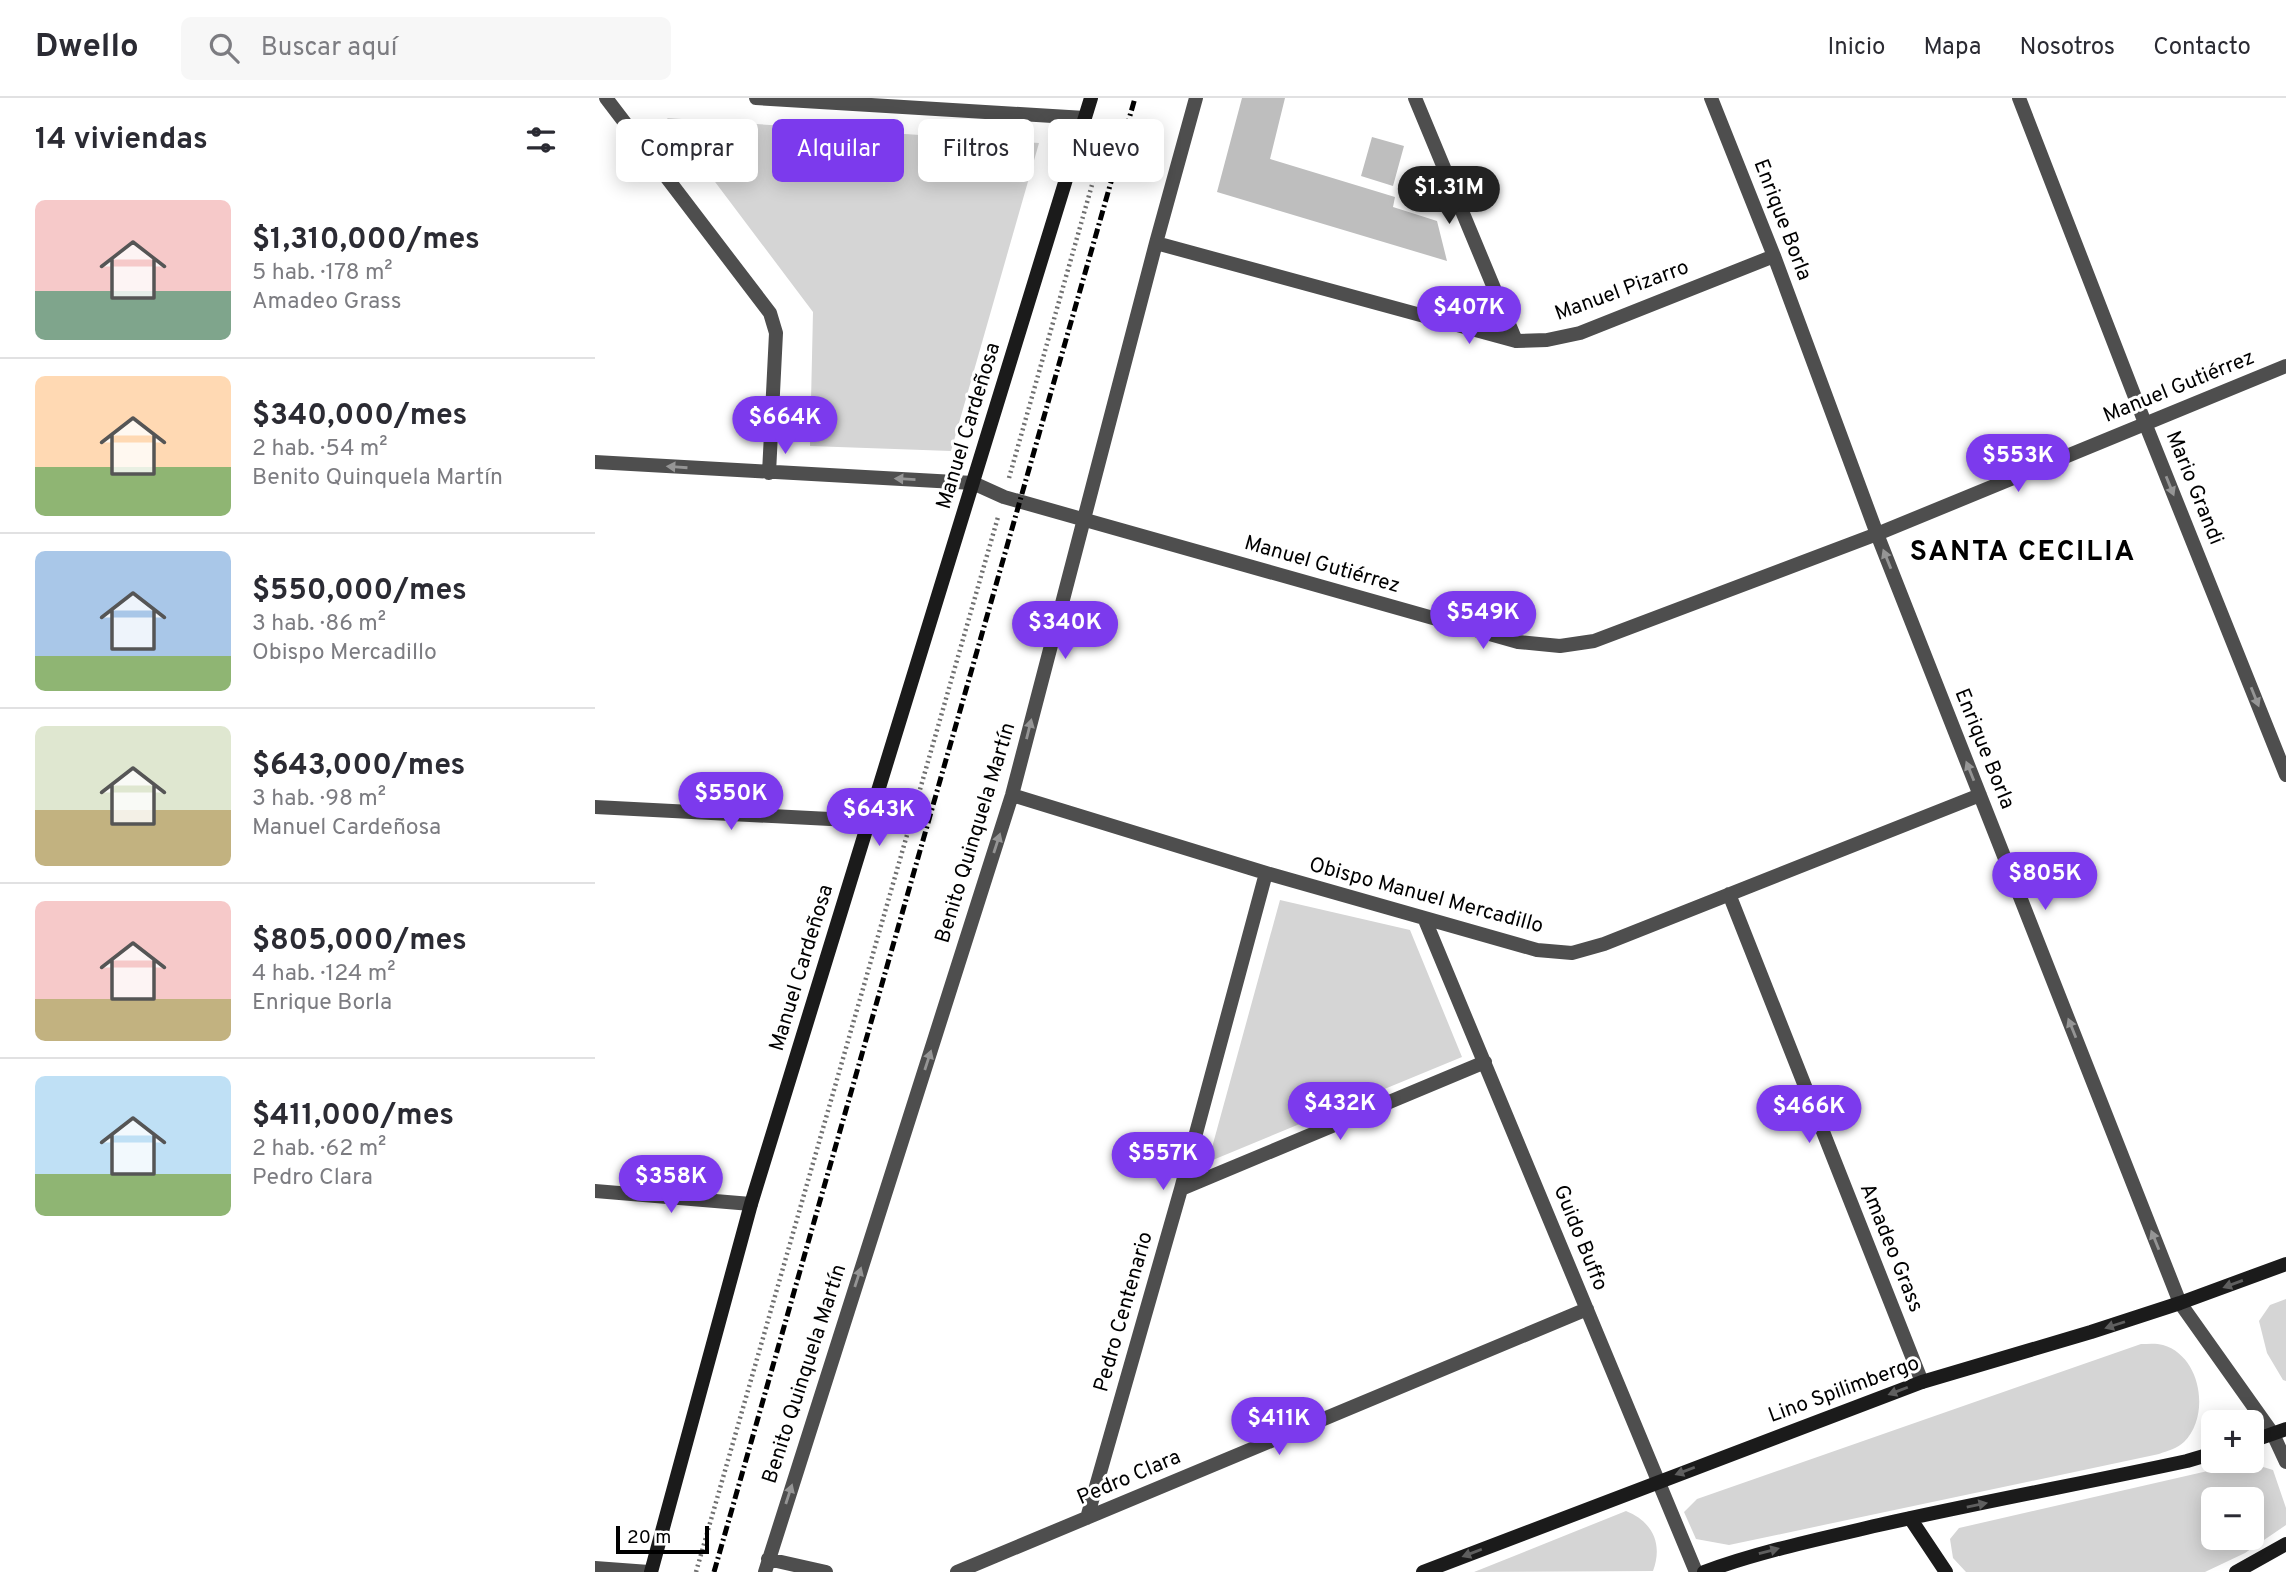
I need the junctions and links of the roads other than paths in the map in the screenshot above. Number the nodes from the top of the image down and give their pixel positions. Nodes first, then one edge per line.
1 (606, 98) edge
2 (756, 98) edge
3 (1091, 98) edge
4 (1196, 98) edge
5 (1415, 98) edge
6 (1711, 98) edge
7 (2019, 98) edge
8 (1085, 118) junction
9 (1156, 243) junction
10 (1774, 256) junction
11 (1515, 341) junction
12 (2286, 366) edge
13 (2145, 423) junction
14 (595, 462) edge
15 (769, 473) junction
16 (973, 483) junction
17 (1083, 519) junction
18 (1877, 534) junction
19 (2286, 775) edge
20 (1012, 795) junction
21 (1980, 795) junction
22 (595, 807) edge
23 (869, 821) junction
24 (1266, 873) junction
25 (1729, 894) junction
26 (1425, 920) junction
27 (1485, 1062) junction
28 (1181, 1189) junction
29 (595, 1191) edge
30 (751, 1204) junction
31 (2286, 1264) edge
32 (2180, 1304) junction
33 (1587, 1309) junction
34 (1922, 1382) junction
35 (2280, 1432) edge
36 (2201, 1457) edge
37 (2286, 1462) edge
38 (1659, 1481) junction
39 (1087, 1518) junction
40 (1910, 1518) junction
41 (2286, 1544) edge
42 (767, 1565) edge
43 (595, 1568) edge
44 (650, 1572) edge
45 (827, 1572) edge
46 (957, 1572) edge
47 (1423, 1572) edge
48 (1696, 1572) edge
49 (1704, 1572) edge
50 (1946, 1572) edge
51 (2236, 1572) edge

1 - 15 street
2 - 8 street
3 - 8 main road, Manuel Cardeñosa
4 - 9 street, Benito Quinquela Martín
5 - 11 street
6 - 10 street, Enrique Borla
7 - 13 street, Mario Grandi
8 - 16 main road, Manuel Cardeñosa
9 - 11 street, Manuel Pizarro
9 - 17 street, Benito Quinquela Martín
10 - 11 street, Manuel Pizarro
10 - 18 street, Enrique Borla
12 - 13 street, Manuel Gutiérrez
13 - 18 street, Manuel Gutiérrez
13 -> 19 street, Mario Grandi
15 -> 14 street, Manuel Gutiérrez
16 -> 15 street, Manuel Gutiérrez
16 - 17 street, Manuel Gutiérrez
16 - 23 main road, Manuel Cardeñosa
17 - 18 street, Manuel Gutiérrez
20 -> 17 street, Benito Quinquela Martín
21 -> 18 street, Enrique Borla
20 - 24 street, Obispo Manuel Mercadillo
42 -> 20 street, Benito Quinquela Martín
21 - 25 street, Obispo Manuel Mercadillo
32 -> 21 street, Enrique Borla
22 - 23 street
23 - 30 main road, Manuel Cardeñosa
24 - 26 street, Obispo Manuel Mercadillo
24 - 28 street, Pedro Centenario
25 - 26 street, Obispo Manuel Mercadillo
25 - 34 street, Amadeo Grass
26 - 27 street, Guido Buffo
27 - 28 street
27 - 33 street, Guido Buffo
28 - 39 street, Pedro Centenario
29 - 30 street
30 - 44 main road, Manuel Cardeñosa
31 -> 32 main road, Lino Spilimbergo
32 -> 34 main road, Lino Spilimbergo
32 - 35 street, Enrique Borla
33 - 38 street, Guido Buffo
33 - 39 street, Pedro Clara
34 -> 38 main road, Lino Spilimbergo
35 - 37 street, Enrique Borla
40 -> 36 main road
38 -> 47 main road, Lino Spilimbergo
38 - 48 street, Guido Buffo
39 - 46 street, Pedro Clara
49 -> 40 main road
40 - 50 main road
41 - 51 main road
42 - 45 street
43 - 44 street

